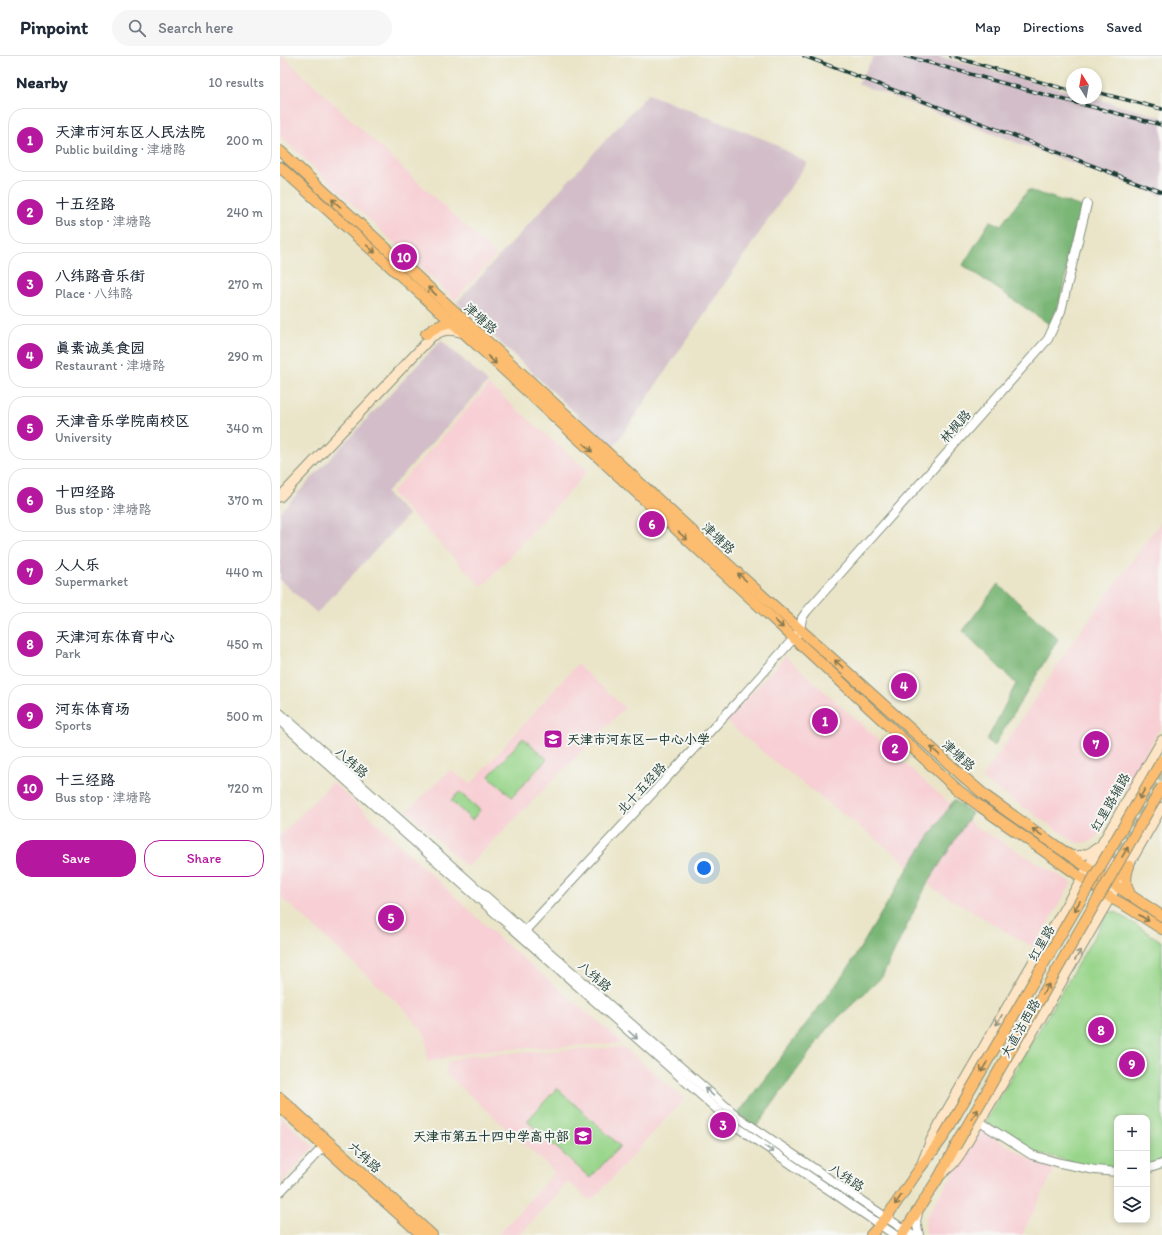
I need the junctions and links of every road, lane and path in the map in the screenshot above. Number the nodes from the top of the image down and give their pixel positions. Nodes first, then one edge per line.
1 (280, 152) edge
2 (280, 167) edge
3 (1087, 204) dead end
4 (448, 317) junction
5 (467, 330) junction
6 (428, 336) junction
7 (280, 488) edge
8 (280, 497) edge
9 (800, 630) junction
10 (794, 638) junction
11 (280, 712) edge
12 (280, 721) edge
13 (1162, 740) edge
14 (1162, 760) edge
15 (1162, 787) edge
16 (1162, 807) edge
17 (1101, 844) junction
18 (1069, 855) junction
19 (1112, 862) tunnel mouth
20 (1129, 866) junction
21 (1084, 873) junction
22 (1108, 881) junction
23 (1113, 893) junction
24 (1131, 896) junction
25 (1126, 906) junction
26 (1102, 913) junction
27 (1162, 916) edge
28 (1162, 929) edge
29 (523, 933) junction
30 (280, 1098) edge
31 (280, 1108) edge
32 (980, 1122) junction
33 (942, 1139) joint
34 (326, 1144) junction
35 (955, 1147) joint
36 (1162, 1164) edge
37 (920, 1168) junction
38 (1150, 1168) edge
39 (1114, 1172) edge
40 (939, 1177) junction
41 (280, 1192) edge
42 (920, 1205) junction
43 (883, 1221) junction
44 (901, 1234) edge
45 (422, 1235) edge
46 (432, 1235) edge
47 (871, 1235) edge
48 (887, 1235) edge
49 (919, 1235) edge

4 -> 1 main road, 津塘路
2 -> 4 main road, 津塘路
3 - 9 street, 林枫路
4 - 5 main road, 津塘路
4 - 6 main road
5 - 6 main road
9 -> 5 main road, 津塘路
5 -> 10 main road, 津塘路
6 - 7 main road
6 - 8 main road
9 - 10 street, 林枫路
18 -> 9 main road, 津塘路
10 - 21 main road, 津塘路
10 - 29 street, 北十五经路
11 - 29 street, 八纬路
12 - 29 street, 八纬路
13 - 17 main road, 红星路辅路
14 -> 33 main road, 红星路, bridge
35 -> 15 main road, 红星路, bridge
16 - 20 main road
17 - 18 main road
17 - 21 main road, 红星路辅路
18 - 21 main road, 津塘路
19 - 22 main road
20 - 22 main road
20 - 23 main road
20 - 24 main road
21 - 22 main road, 津塘路
21 - 23 main road, 津塘路
21 -> 37 main road, 大直沽西路
22 - 23 main road, 津塘路
23 - 24 main road, 津塘路
23 - 25 main road, 津塘路
23 - 26 main road, 大直沽西路
24 - 27 main road, 津塘路
25 - 26 main road
25 -> 28 main road, 津塘路
32 -> 26 main road, 大直沽西路
29 - 43 street, 八纬路
30 - 34 main road, 六纬路
31 - 34 main road, 六纬路
32 - 39 street
32 - 40 main road, 大直沽西路
33 - 37 main road, 大直沽西路
34 - 41 street
34 - 45 main road, 六纬路
34 - 46 main road, 六纬路
35 - 40 main road, 大直沽西路
36 - 38 street
37 -> 43 main road, 大直沽西路
40 - 42 main road, 大直沽西路
42 - 44 main road, 大直沽西路
42 - 49 street
43 - 44 street, 八纬路
43 - 47 main road, 大直沽西路
44 - 48 street

